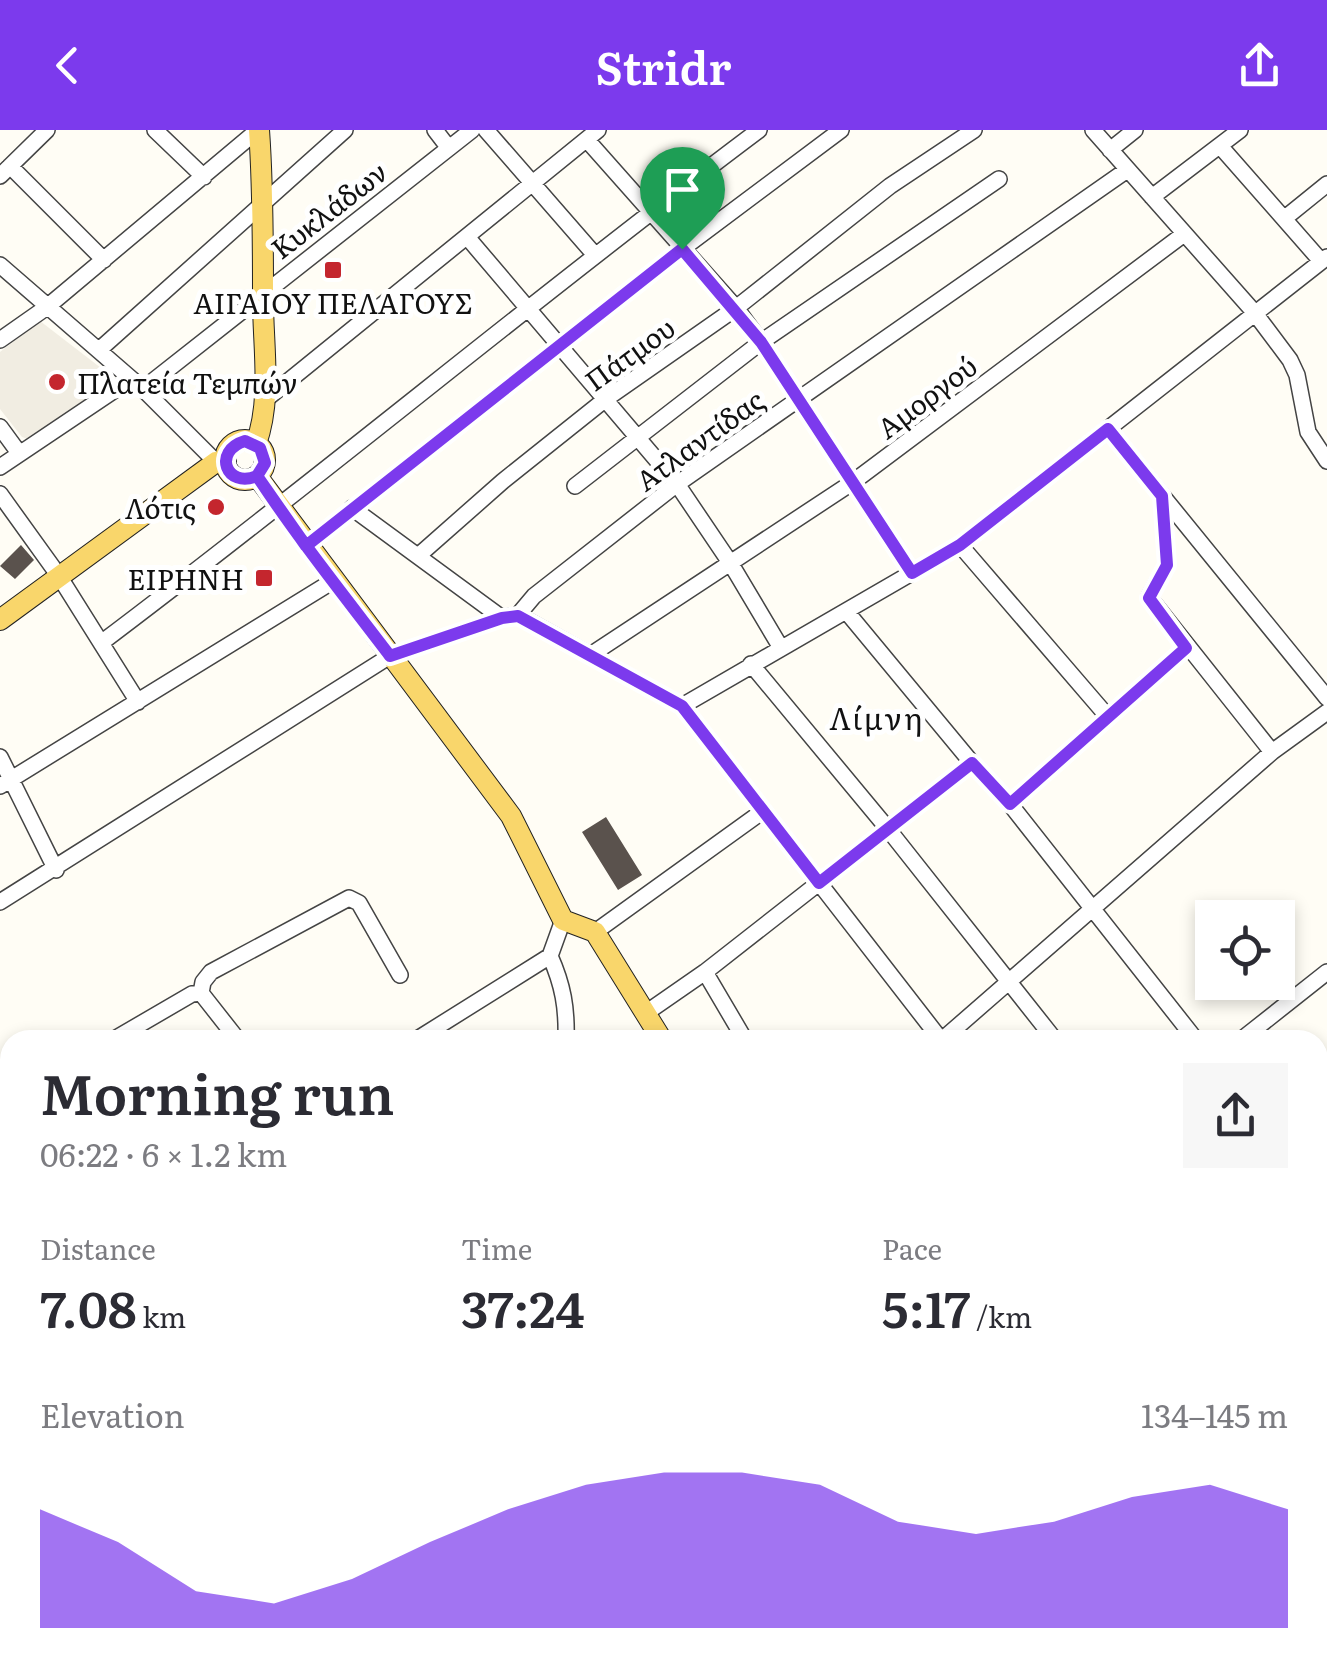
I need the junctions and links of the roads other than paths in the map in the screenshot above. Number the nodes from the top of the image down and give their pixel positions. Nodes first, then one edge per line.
1 (48, 130) edge
2 (155, 130) edge
3 (258, 130) edge
4 (344, 130) edge
5 (435, 130) edge
6 (472, 130) edge
7 (486, 130) edge
8 (759, 130) edge
9 (841, 130) edge
10 (974, 130) edge
11 (1093, 130) edge
12 (1135, 130) edge
13 (1240, 130) edge
14 (592, 135) edge
15 (1220, 146) junction
16 (448, 147) junction
17 (1110, 150) junction
18 (1127, 170) junction
19 (5, 171) edge
20 (204, 176) junction
21 (999, 179) dead end
22 (1327, 184) edge
23 (532, 186) junction
24 (1152, 198) junction
25 (264, 203) junction
26 (648, 213) junction
27 (1285, 218) junction
28 (1184, 234) junction
29 (468, 238) junction
30 (682, 249) junction
31 (594, 254) junction
32 (1324, 259) edge
33 (104, 260) junction
34 (0, 264) edge
35 (262, 292) junction
36 (47, 307) junction
37 (527, 307) junction
38 (736, 308) junction
39 (1254, 312) junction
40 (0, 340) edge
41 (761, 342) junction
42 (561, 345) junction
43 (99, 350) junction
44 (137, 384) junction
45 (606, 398) junction
46 (797, 399) junction
47 (265, 400) junction
48 (0, 428) edge
49 (1108, 429) junction
50 (637, 436) junction
51 (256, 444) junction
52 (19, 454) junction
53 (221, 461) junction
54 (1327, 461) edge
55 (0, 467) edge
56 (257, 476) junction
57 (853, 482) junction
58 (678, 484) junction
59 (575, 486) dead end
60 (0, 494) edge
61 (1162, 496) junction
62 (352, 508) junction
63 (278, 509) junction
64 (960, 545) junction
65 (306, 546) junction
66 (418, 556) junction
67 (731, 564) junction
68 (912, 573) junction
69 (59, 576) junction
70 (333, 582) junction
71 (846, 611) junction
72 (510, 617) junction
73 (0, 620) edge
74 (101, 643) junction
75 (781, 648) junction
76 (1186, 648) junction
77 (592, 654) junction
78 (390, 656) junction
79 (751, 664) junction
80 (1327, 698) edge
81 (138, 702) junction
82 (682, 706) junction
83 (1327, 712) edge
84 (1108, 717) junction
85 (1272, 752) junction
86 (0, 757) edge
87 (972, 763) junction
88 (6, 783) edge
89 (1010, 804) junction
90 (763, 811) junction
91 (888, 829) junction
92 (56, 870) junction
93 (819, 883) junction
94 (0, 902) edge
95 (1094, 910) junction
96 (563, 920) junction
97 (595, 932) junction
98 (550, 956) junction
99 (705, 972) junction
100 (1327, 972) edge
101 (400, 974) dead end
102 (1008, 984) junction
103 (201, 992) junction
104 (646, 1013) junction
105 (131, 1030) edge
106 (225, 1030) edge
107 (432, 1030) edge
108 (566, 1030) edge
109 (656, 1030) edge
110 (739, 1030) edge
111 (933, 1030) edge
112 (953, 1030) edge
113 (1047, 1030) edge
114 (1188, 1030) edge
115 (1253, 1030) edge

1 - 19 street
2 - 20 street
3 - 20 street
3 - 25 main road
4 - 25 street
5 - 16 street
6 - 16 street, Κυκλάδων
7 - 23 street
8 - 26 street
9 - 30 street
10 - 38 street, Πάτμου
11 - 17 street
12 - 17 street
13 - 15 street
14 - 23 street
14 - 26 street
15 - 24 street
15 - 27 street
16 - 35 street, Κυκλάδων
17 - 18 street
18 - 24 street
18 - 46 street, Ατλαντίδας
19 - 33 street
20 - 33 street
21 - 41 street
22 - 27 street
23 - 29 street
23 - 31 street
24 - 28 street
25 - 35 main road
25 - 43 street
26 - 30 street
26 - 31 street
27 - 32 street
28 - 39 street
28 - 57 street, Αμοργού
29 - 37 street
29 - 47 street
30 - 38 street
30 - 42 street
31 - 37 street
32 - 39 street
33 - 36 street
34 - 36 street
35 - 44 street, Κυκλάδων
35 - 47 main road
36 - 40 street
36 - 43 street
37 - 42 street
37 - 63 street
38 - 41 street
38 - 45 street, Πάτμου
39 - 49 street
39 - 54 street
41 - 46 street
41 - 50 street
42 - 45 street
42 - 62 street
43 - 44 street
44 - 52 street, Κυκλάδων
44 - 53 street
45 - 50 street
45 - 66 street, Πάτμου
46 - 57 street
46 - 58 street, Ατλαντίδας
47 - 51 main road
48 - 52 street
49 - 61 street
49 - 64 street
50 - 58 street
50 - 59 street
51 - 53 main road
51 - 56 main road
52 - 55 street, Κυκλάδων
53 - 56 main road
53 - 69 main road
56 - 63 main road
57 - 67 street, Αμοργού
57 - 68 street
58 - 67 street
58 - 72 street, Ατλαντίδας
60 - 69 street
61 - 76 street
61 - 80 street
62 - 65 street
62 - 66 street
63 - 65 main road
63 - 74 street
64 - 68 street
64 - 84 street
65 - 70 main road
66 - 72 street
67 - 75 street
67 - 77 street, Αμοργού
68 - 71 street
69 - 73 main road
69 - 74 street
70 - 78 main road
70 - 81 street
71 - 75 street
71 - 87 street
72 - 77 street
72 - 78 street, Ατλαντίδας
74 - 81 street
75 - 79 street
76 - 84 street
76 - 85 street
77 - 82 street
78 - 92 street, Ατλαντίδας
78 - 96 main road
79 - 82 street
79 - 91 street
81 - 88 street
82 - 90 street
83 - 85 street
84 - 89 street
85 - 95 street
86 - 88 street
87 - 89 street
87 - 91 street
88 - 92 street
89 - 95 street
90 - 93 street
90 - 97 street
91 - 93 street
91 - 102 street
92 - 94 street, Ατλαντίδας
93 - 99 street
93 - 111 street
95 - 102 street
95 - 114 street
96 - 97 main road
96 - 98 street
97 - 104 main road
98 - 107 street
98 - 108 street
99 - 104 street
99 - 110 street
100 - 115 street
101 - 103 street
102 - 112 street
102 - 113 street
103 - 105 street
103 - 106 street
104 - 109 main road

